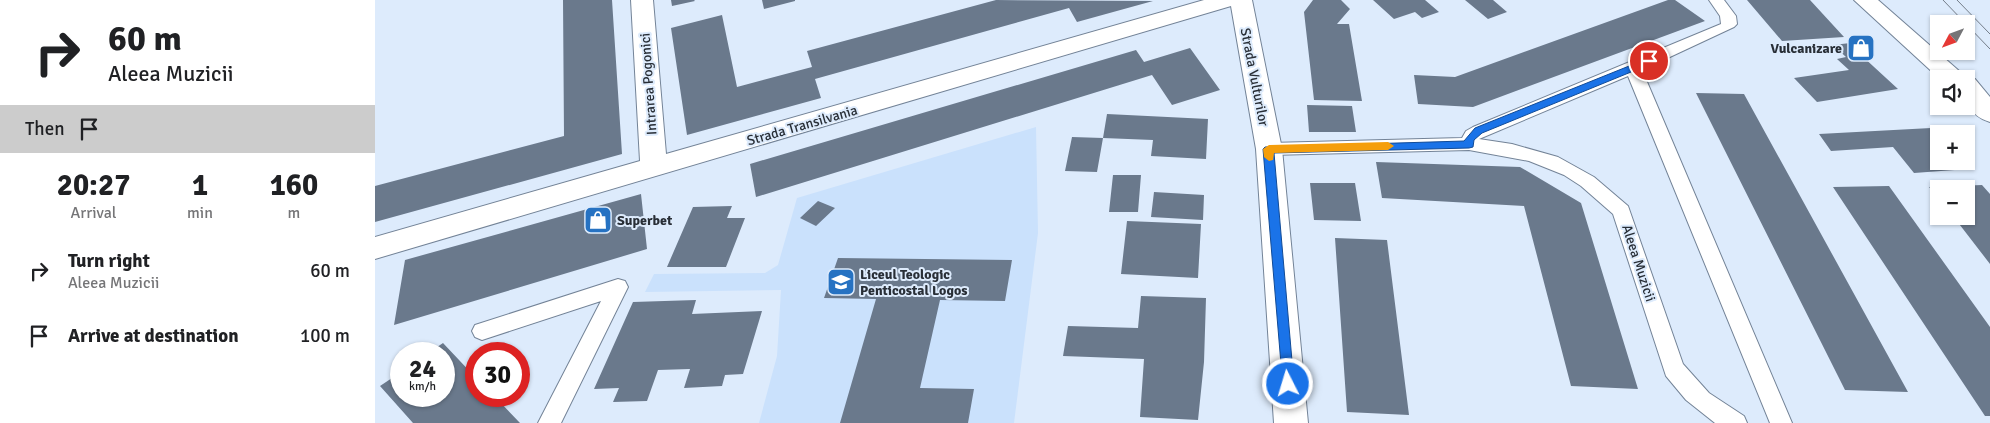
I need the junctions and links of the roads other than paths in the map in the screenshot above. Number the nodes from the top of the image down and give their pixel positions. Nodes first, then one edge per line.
1 (642, 0) edge
2 (1228, 0) edge
3 (1241, 0) edge
4 (1716, 0) edge
5 (1865, 0) edge
6 (1891, 0) edge
7 (1633, 68) junction
8 (1945, 70) edge
9 (1953, 70) edge
10 (1469, 144) junction
11 (1269, 149) junction
12 (654, 168) junction
13 (375, 248) edge
14 (483, 332) dead end
15 (549, 423) edge
16 (1291, 423) edge
17 (1736, 423) edge
18 (1781, 423) edge

1 - 12 street, Intrarea Pogonici
2 - 12 street, Strada Transilvania
3 - 11 street, Strada Vulturilor
4 - 7 lane
5 - 8 street
6 - 9 street
7 - 10 lane
7 - 18 lane
10 - 11 lane, Aleea Muzicii
10 - 17 lane, Aleea Muzicii
11 - 16 street, Strada Vulturilor
12 - 13 street, Strada Transilvania
14 - 15 lane

